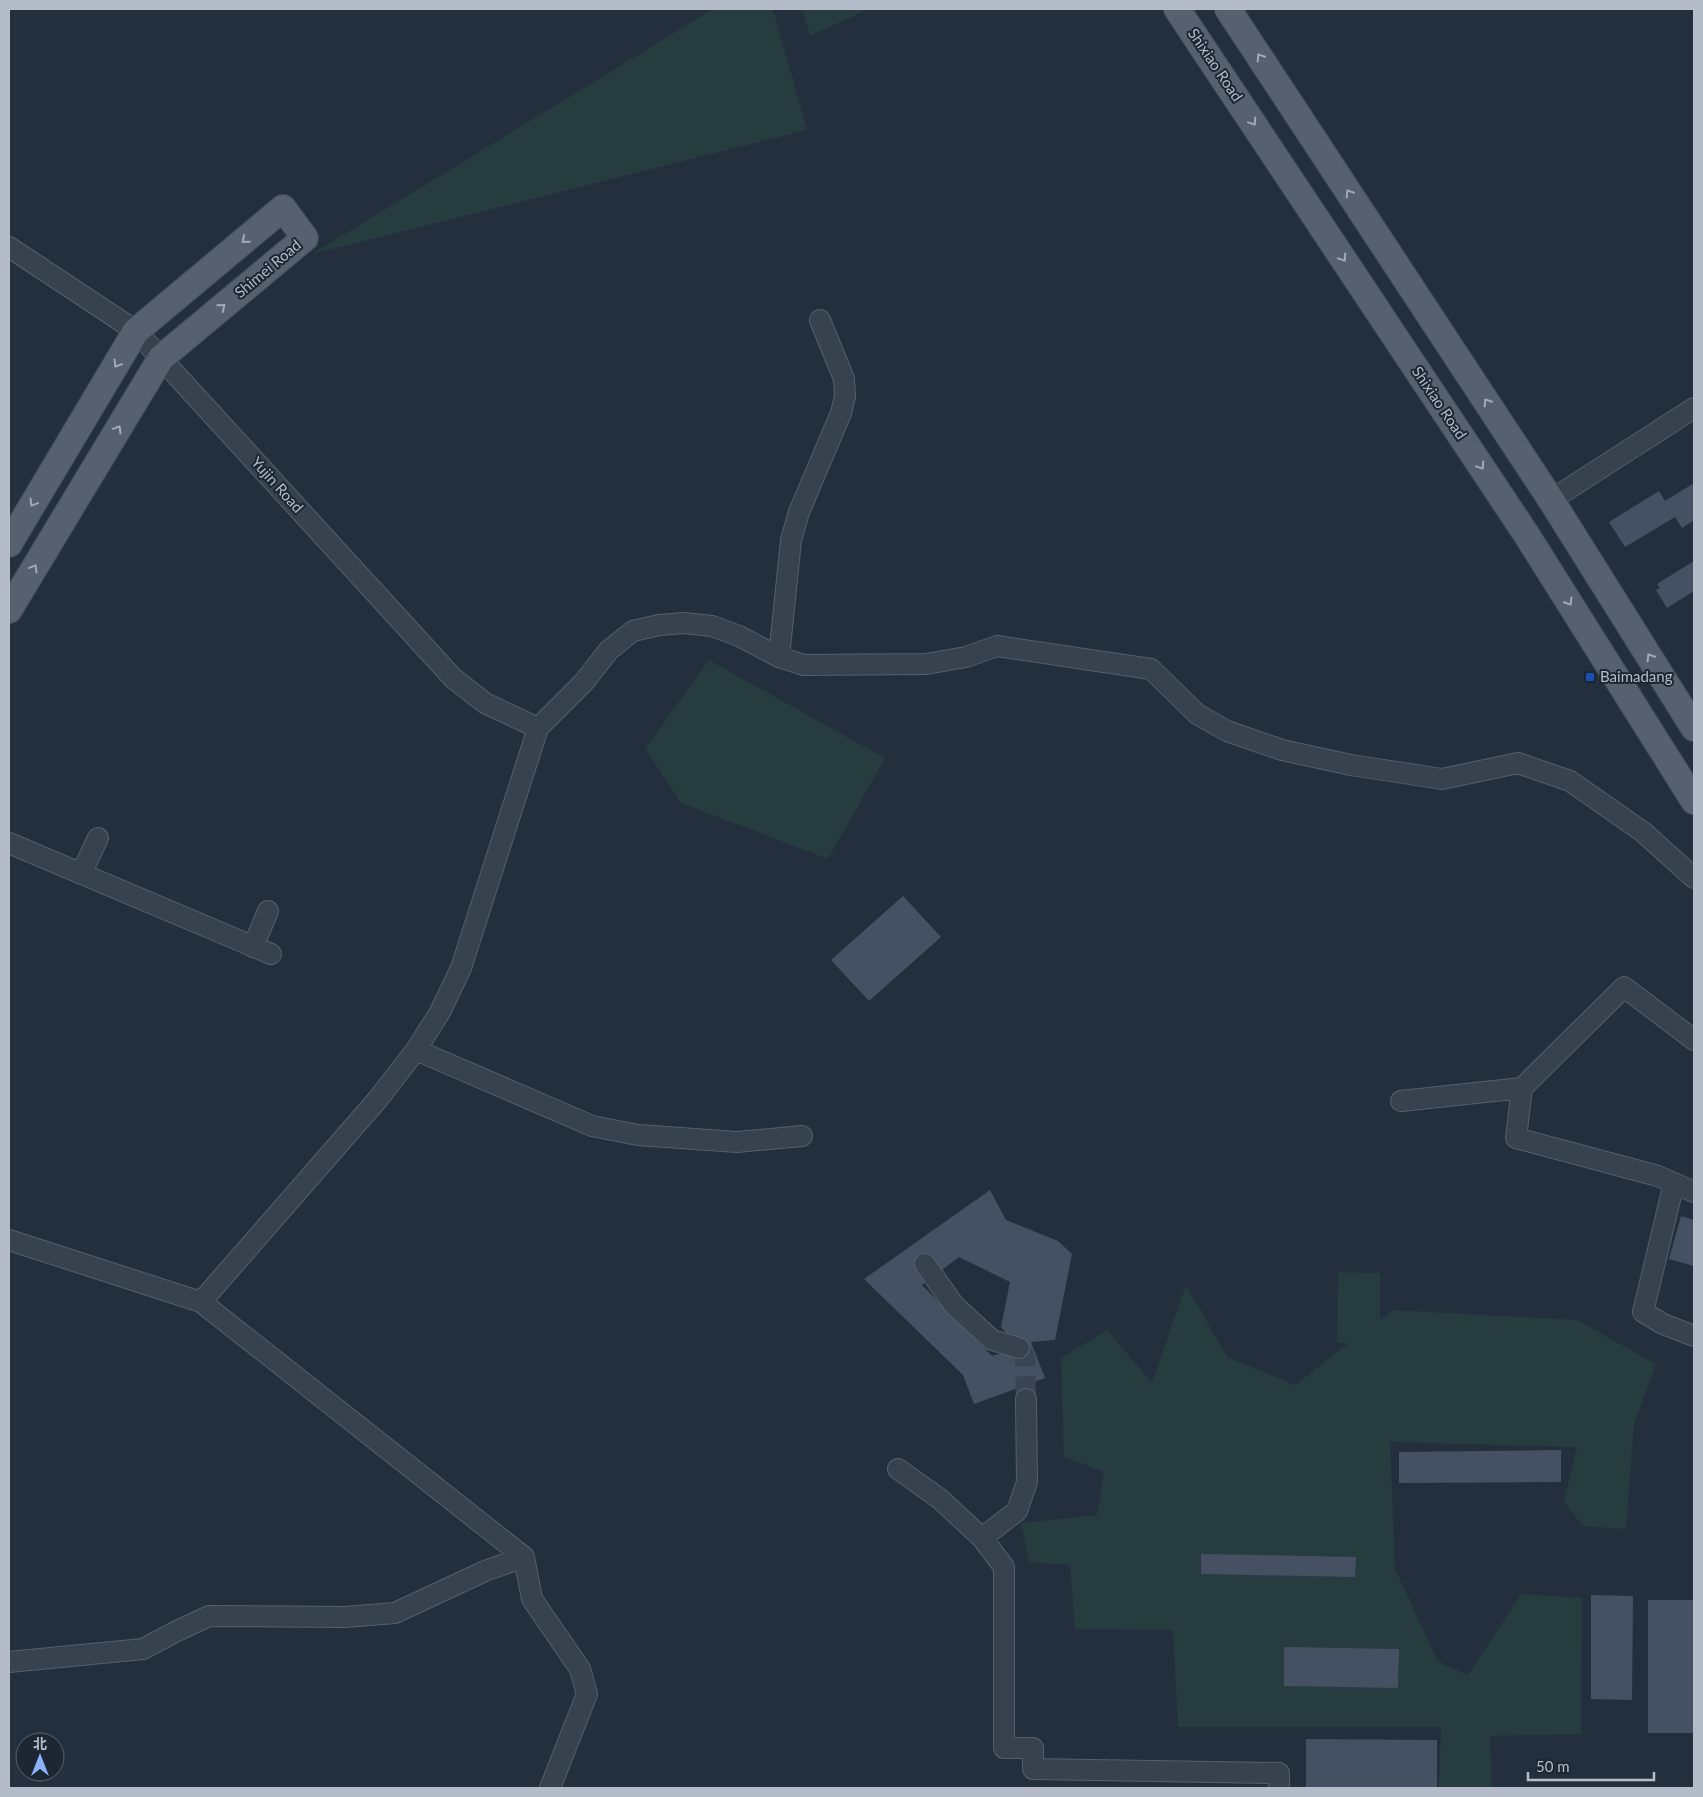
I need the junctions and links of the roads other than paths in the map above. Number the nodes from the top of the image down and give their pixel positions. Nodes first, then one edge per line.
1 (1177, 9) edge
2 (1228, 9) edge
3 (9, 246) edge
4 (820, 320) dead end
5 (136, 331) junction
6 (161, 358) junction
7 (1694, 408) edge
8 (1551, 500) junction
9 (9, 544) edge
10 (9, 610) edge
11 (779, 657) junction
12 (538, 728) junction
13 (1694, 728) edge
14 (1694, 801) edge
15 (98, 838) dead end
16 (9, 843) edge
17 (81, 874) junction
18 (1694, 878) edge
19 (268, 911) dead end
20 (1694, 1040) edge
21 (416, 1050) junction
22 (1522, 1088) junction
23 (1401, 1101) dead end
24 (802, 1136) dead end
25 (1674, 1183) junction
26 (1694, 1192) edge
27 (9, 1240) edge
28 (925, 1264) dead end
29 (201, 1302) junction
30 (1694, 1336) edge
31 (1019, 1348) dead end
32 (1026, 1399) tunnel mouth
33 (898, 1469) dead end
34 (982, 1538) junction
35 (524, 1557) junction
36 (9, 1662) edge
37 (1033, 1779) edge
38 (1118, 1780) edge
39 (1188, 1780) edge
40 (550, 1788) edge
41 (1279, 1788) edge

1 -> 14 main road, Shixiao Road
8 -> 2 main road
3 - 5 street, Yujin Road
4 - 11 street
5 - 6 street, Yujin Road
6 -> 5 main road, Shimei Road
5 -> 9 main road, Shimei Road
10 -> 6 main road, Shimei Road
6 - 12 street, Yujin Road
7 - 8 street
13 -> 8 main road
11 - 12 street
11 - 18 street
12 - 21 street
15 - 17 street
16 - 17 street
17 - 19 street
20 - 22 street
21 - 24 street
21 - 29 street
22 - 23 street
22 - 25 street
25 - 26 street
25 - 30 street
27 - 29 street
28 - 31 street
29 - 35 street
32 - 34 street
33 - 34 street
34 - 37 street
35 - 36 street
35 - 40 street
37 - 38 street
38 - 39 street
39 - 41 street

